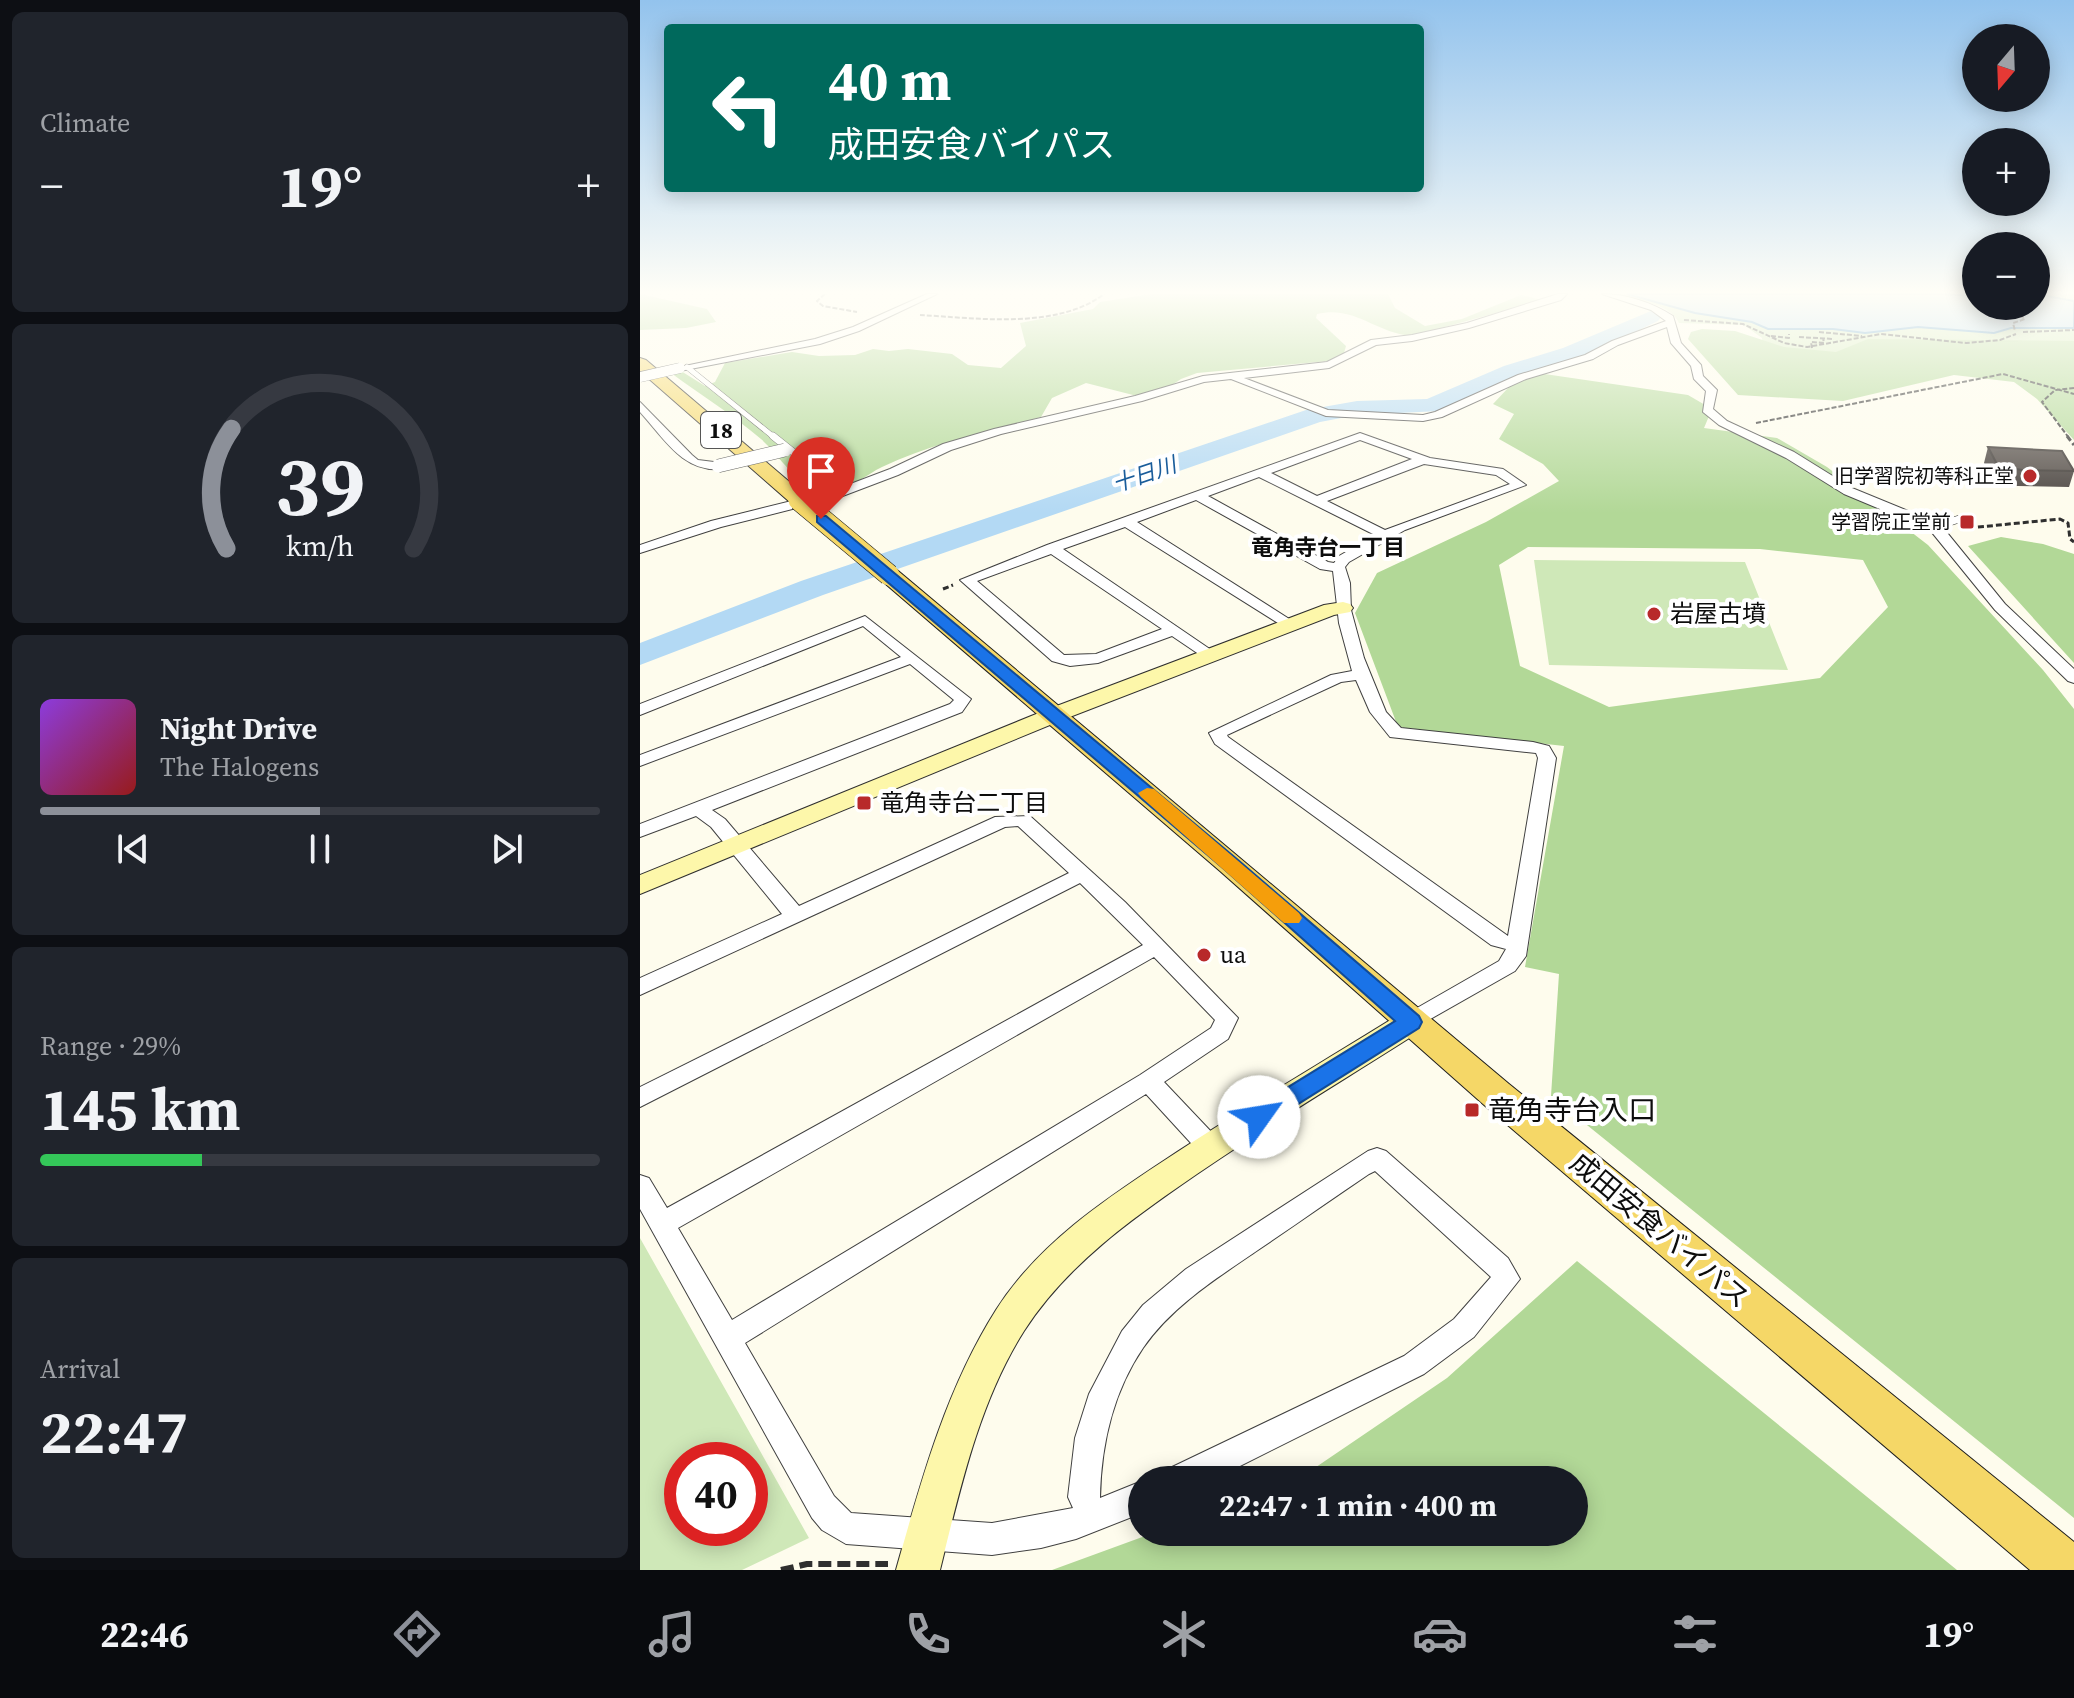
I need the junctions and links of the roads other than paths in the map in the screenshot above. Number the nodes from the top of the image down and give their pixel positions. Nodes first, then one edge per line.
1 (645, 367) edge
2 (688, 367) edge
3 (1309, 367) edge
4 (1555, 367) edge
5 (1696, 367) edge
6 (684, 368) junction
7 (1233, 376) junction
8 (640, 377) edge
9 (640, 405) edge
10 (788, 448) junction
11 (1423, 459) junction
12 (1261, 473) junction
13 (794, 495) junction
14 (1198, 496) junction
15 (1318, 500) junction
16 (1959, 519) dead end
17 (1127, 522) junction
18 (1937, 529) junction
19 (1385, 535) junction
20 (1052, 548) junction
21 (640, 549) edge
22 (1338, 567) junction
23 (1343, 608) junction
24 (1289, 625) junction
25 (1171, 631) junction
26 (1212, 656) junction
27 (912, 658) junction
28 (1361, 674) junction
29 (2074, 678) edge
30 (640, 710) edge
31 (1054, 715) junction
32 (640, 761) edge
33 (698, 808) junction
34 (640, 831) edge
35 (736, 844) junction
36 (1082, 874) junction
37 (640, 885) edge
38 (794, 914) junction
39 (1516, 945) junction
40 (1157, 946) junction
41 (640, 987) edge
42 (1411, 1022) junction
43 (1148, 1081) junction
44 (640, 1098) edge
45 (1210, 1147) junction
46 (640, 1185) edge
47 (662, 1224) junction
48 (726, 1339) junction
49 (1208, 1466) edge
50 (1128, 1503) edge
51 (1092, 1517) junction
52 (911, 1556) edge
53 (2069, 1570) edge

1 - 13 main road, 18
2 - 6 street
3 - 7 street
4 - 7 street
5 - 18 street
6 - 8 street, bridge
6 - 10 lane
7 - 21 street
9 - 10 street, bridge
10 - 13 lane
11 - 12 street
11 - 15 street
11 - 19 street
12 - 14 street
12 - 15 street
13 - 31 main road, 成田安食バイパス / 18, bridge
14 - 17 street
14 - 22 street
15 - 19 street
16 - 18 lane
17 - 20 street
17 - 24 street
18 - 29 street
19 - 22 street
20 - 25 street
20 - 25 street
22 - 23 street
23 - 24 street
23 - 28 street
24 - 26 street
25 - 26 street
26 - 31 street
27 - 30 street
27 - 32 street
27 - 33 street
28 - 39 street
28 - 39 street
31 - 35 street
31 - 42 main road, 成田安食バイパス / 18
33 - 34 street
33 - 35 street
35 - 37 street
35 - 38 street
36 - 38 street
36 - 40 street
36 - 44 street
38 - 41 street
39 - 42 street
40 - 43 street
40 - 47 street
42 - 45 street
42 - 53 main road, 成田安食バイパス / 18
43 - 45 street
43 - 48 street
45 - 52 street
46 - 47 street
47 - 48 street
48 - 52 street
49 - 51 street
50 - 51 street
51 - 52 street

